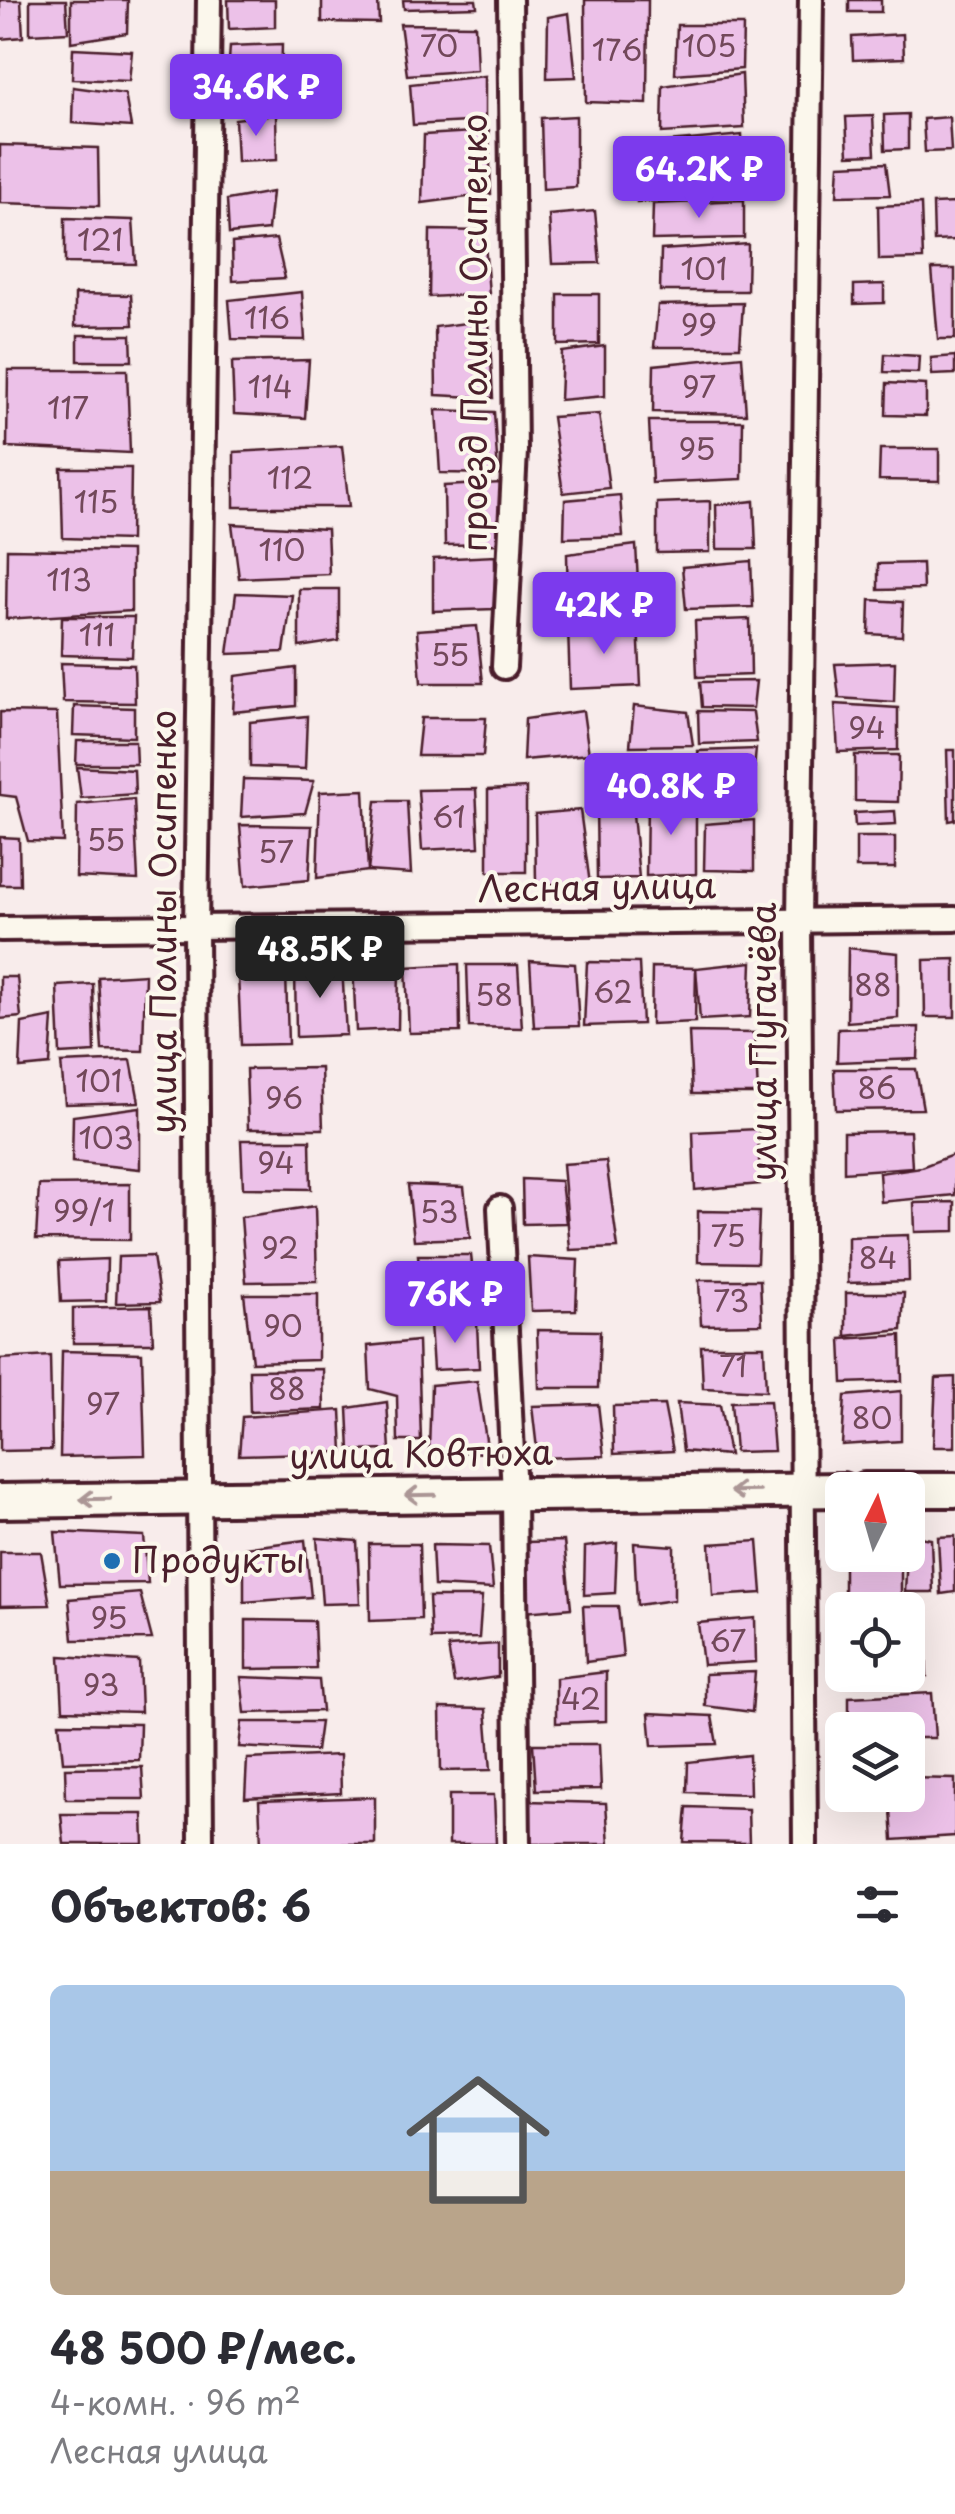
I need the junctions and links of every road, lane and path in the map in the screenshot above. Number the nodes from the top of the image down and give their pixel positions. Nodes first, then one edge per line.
1 (208, 0) edge
2 (510, 0) edge
3 (811, 0) edge
4 (504, 666) dead end
5 (955, 919) edge
6 (798, 921) junction
7 (196, 928) junction
8 (0, 929) edge
9 (500, 1208) dead end
10 (800, 1490) junction
11 (825, 1490) edge
12 (925, 1490) edge
13 (955, 1490) edge
14 (514, 1494) junction
15 (200, 1497) junction
16 (0, 1501) edge
17 (202, 1844) edge
18 (518, 1844) edge
19 (805, 1844) edge

1 - 7 street, улица Полины Осипенко
2 - 4 street, проезд Полины Осипенко
3 - 6 street, улица Пугачёва
5 - 6 street, Лесная улица
6 - 7 street, Лесная улица
6 - 10 street, улица Пугачёва
7 - 8 street, Лесная улица
7 - 15 street, улица Полины Осипенко
9 - 14 street
10 - 11 street, улица Ковтюха
10 -> 14 street, улица Ковтюха
10 - 19 street, улица Пугачёва
12 - 13 street
14 -> 15 street, улица Ковтюха
14 - 18 street
15 -> 16 street, улица Ковтюха
15 - 17 street, улица Полины Осипенко

